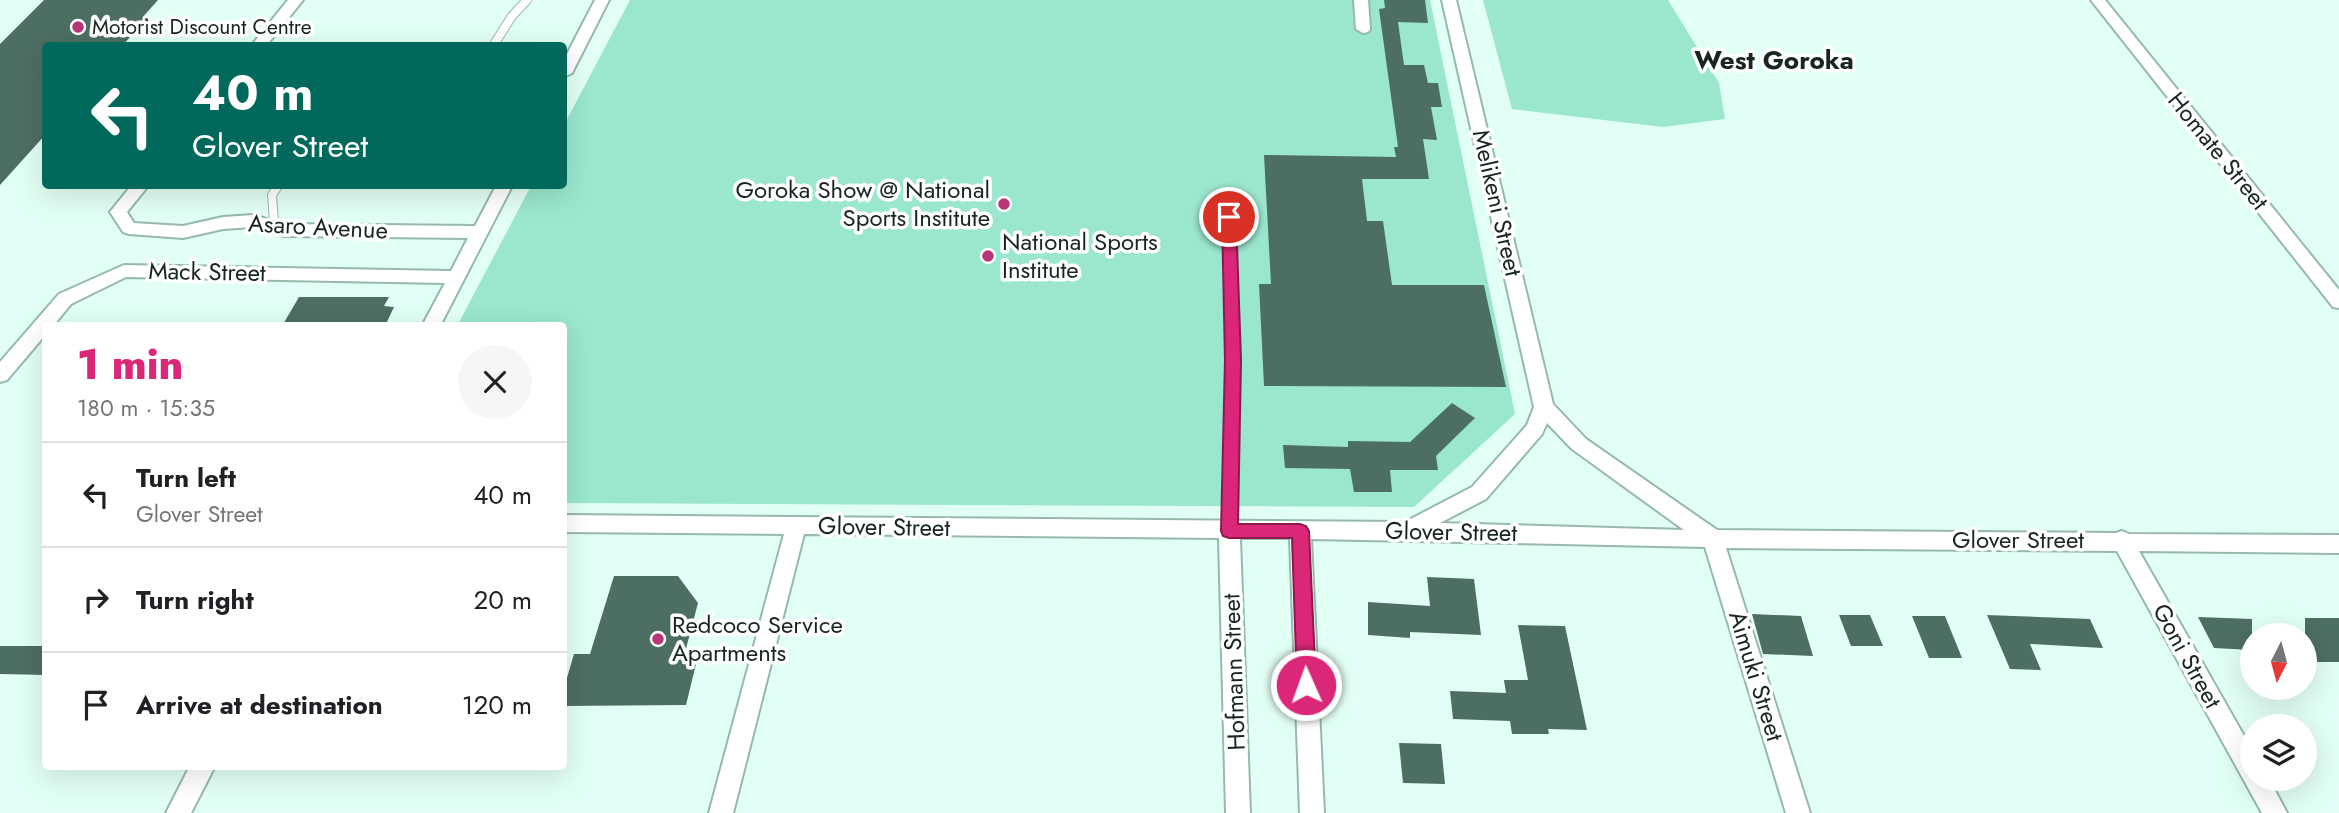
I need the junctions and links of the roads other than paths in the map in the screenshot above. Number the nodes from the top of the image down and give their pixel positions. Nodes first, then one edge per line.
1 (296, 0) edge
2 (527, 0) edge
3 (602, 0) edge
4 (1361, 0) edge
5 (1449, 0) edge
6 (2098, 0) edge
7 (1363, 29) dead end
8 (261, 42) edge
9 (496, 42) edge
10 (567, 67) edge
11 (137, 189) edge
12 (276, 189) edge
13 (502, 189) edge
14 (1229, 217) dead end
15 (284, 230) junction
16 (479, 232) junction
17 (455, 277) junction
18 (2339, 302) edge
19 (45, 322) edge
20 (433, 322) edge
21 (42, 326) edge
22 (0, 375) edge
23 (1544, 407) junction
24 (567, 523) edge
25 (796, 526) junction
26 (1229, 531) junction
27 (1300, 531) junction
28 (1408, 531) junction
29 (1713, 539) junction
30 (2122, 540) junction
31 (2339, 544) edge
32 (2240, 751) edge
33 (201, 770) edge
34 (2263, 791) edge
35 (178, 813) edge
36 (721, 813) edge
37 (1238, 813) edge
38 (1312, 813) edge
39 (1798, 813) edge
40 (2276, 813) edge

1 - 8 street
2 - 9 lane
3 - 10 street
4 - 7 street
5 - 23 street, Melikeni Street
6 - 18 street, Homate Street
11 - 15 street, Asaro Avenue
12 - 15 lane
13 - 16 street
14 - 26 lane
15 - 16 street, Asaro Avenue
16 - 17 street
17 - 19 street, Mack Street
17 - 20 street
21 - 22 street, Mack Street
23 - 28 street
23 - 29 street
24 - 25 street, Glover Street
25 - 26 street, Glover Street
25 - 36 street
26 - 27 street, Glover Street
26 - 37 street, Hofmann Street
27 - 28 street, Glover Street
27 - 38 street
28 - 29 street, Glover Street
29 - 30 street, Glover Street
29 - 39 street, Aimuki Street
30 - 31 street, Glover Street
30 - 32 street, Goni Street
33 - 35 street
34 - 40 street

